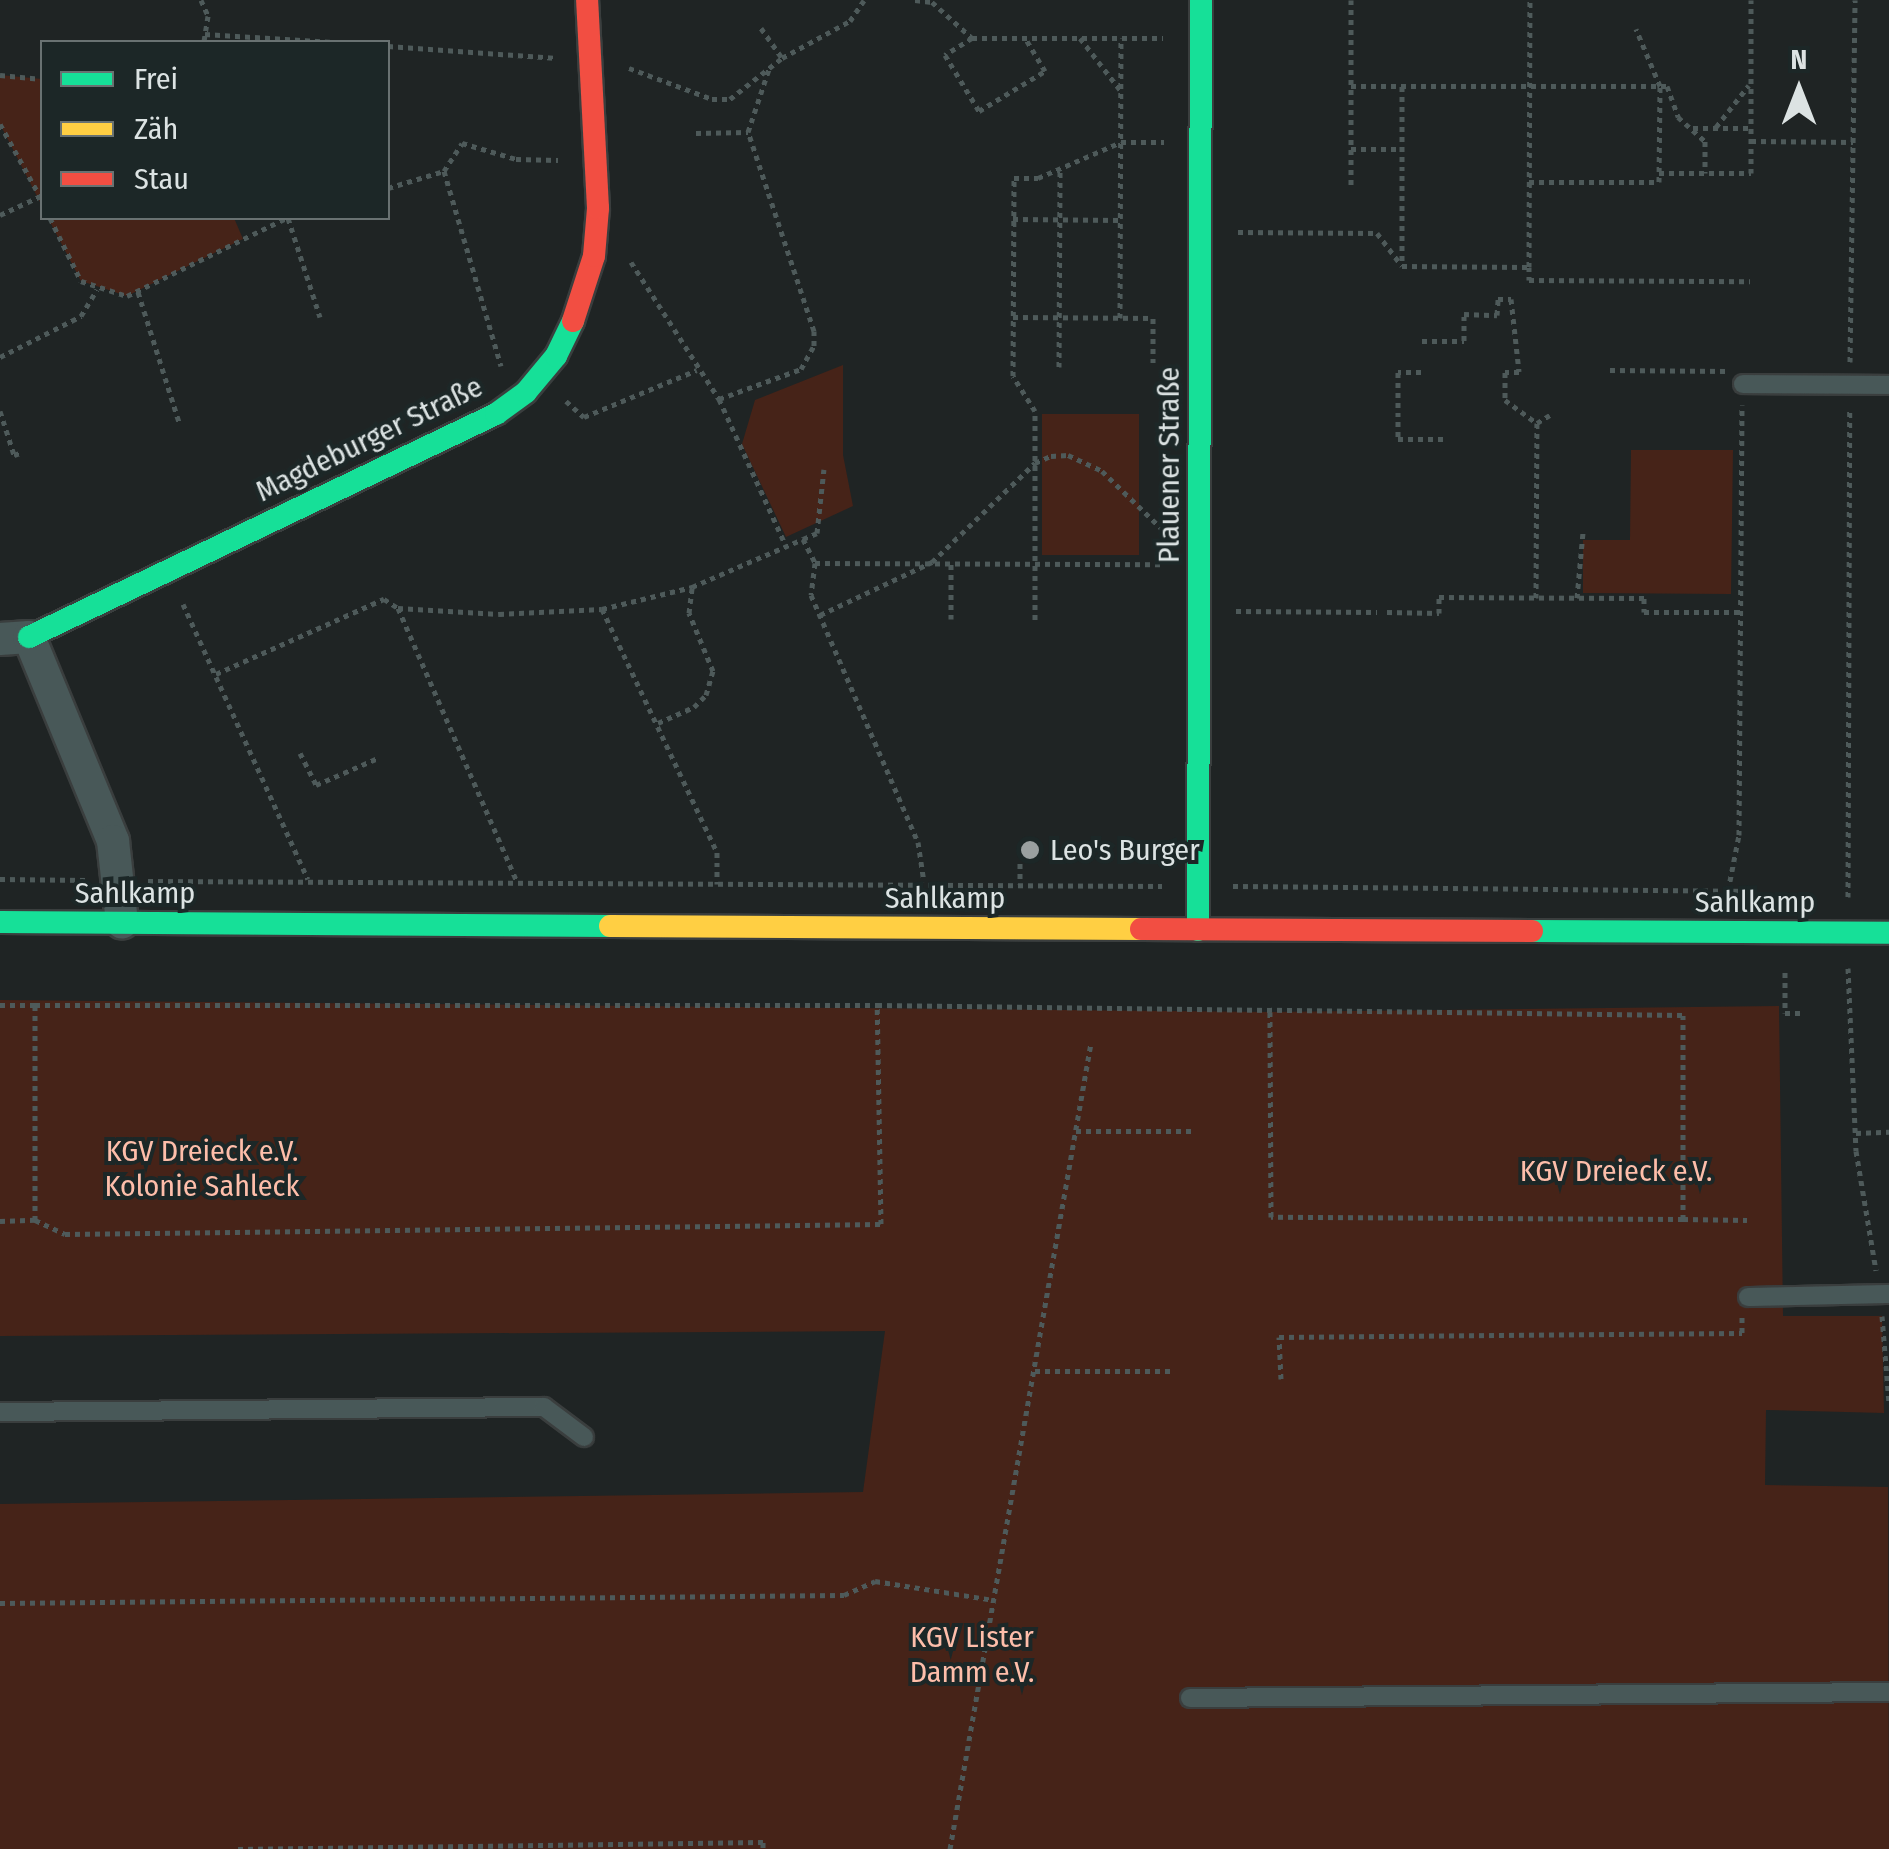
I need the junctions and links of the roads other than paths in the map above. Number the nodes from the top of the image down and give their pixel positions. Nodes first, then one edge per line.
1 (586, 0) edge
2 (1201, 0) edge
3 (1742, 377) road end
4 (1889, 384) edge
5 (14, 638) edge
6 (0, 922) edge
7 (122, 923) junction
8 (1198, 930) junction
9 (1889, 933) edge
10 (1884, 1296) edge
11 (1748, 1298) road end
12 (0, 1412) edge
13 (584, 1437) dead end
14 (1889, 1692) edge
15 (1190, 1698) dead end

1 - 5 street, Magdeburger Straße
2 - 8 street, Plauener Straße
3 - 4 lane
5 - 7 street
6 - 7 street, Sahlkamp
7 - 8 street, Sahlkamp
8 - 9 street, Sahlkamp
10 - 11 lane
12 - 13 lane
14 - 15 lane

